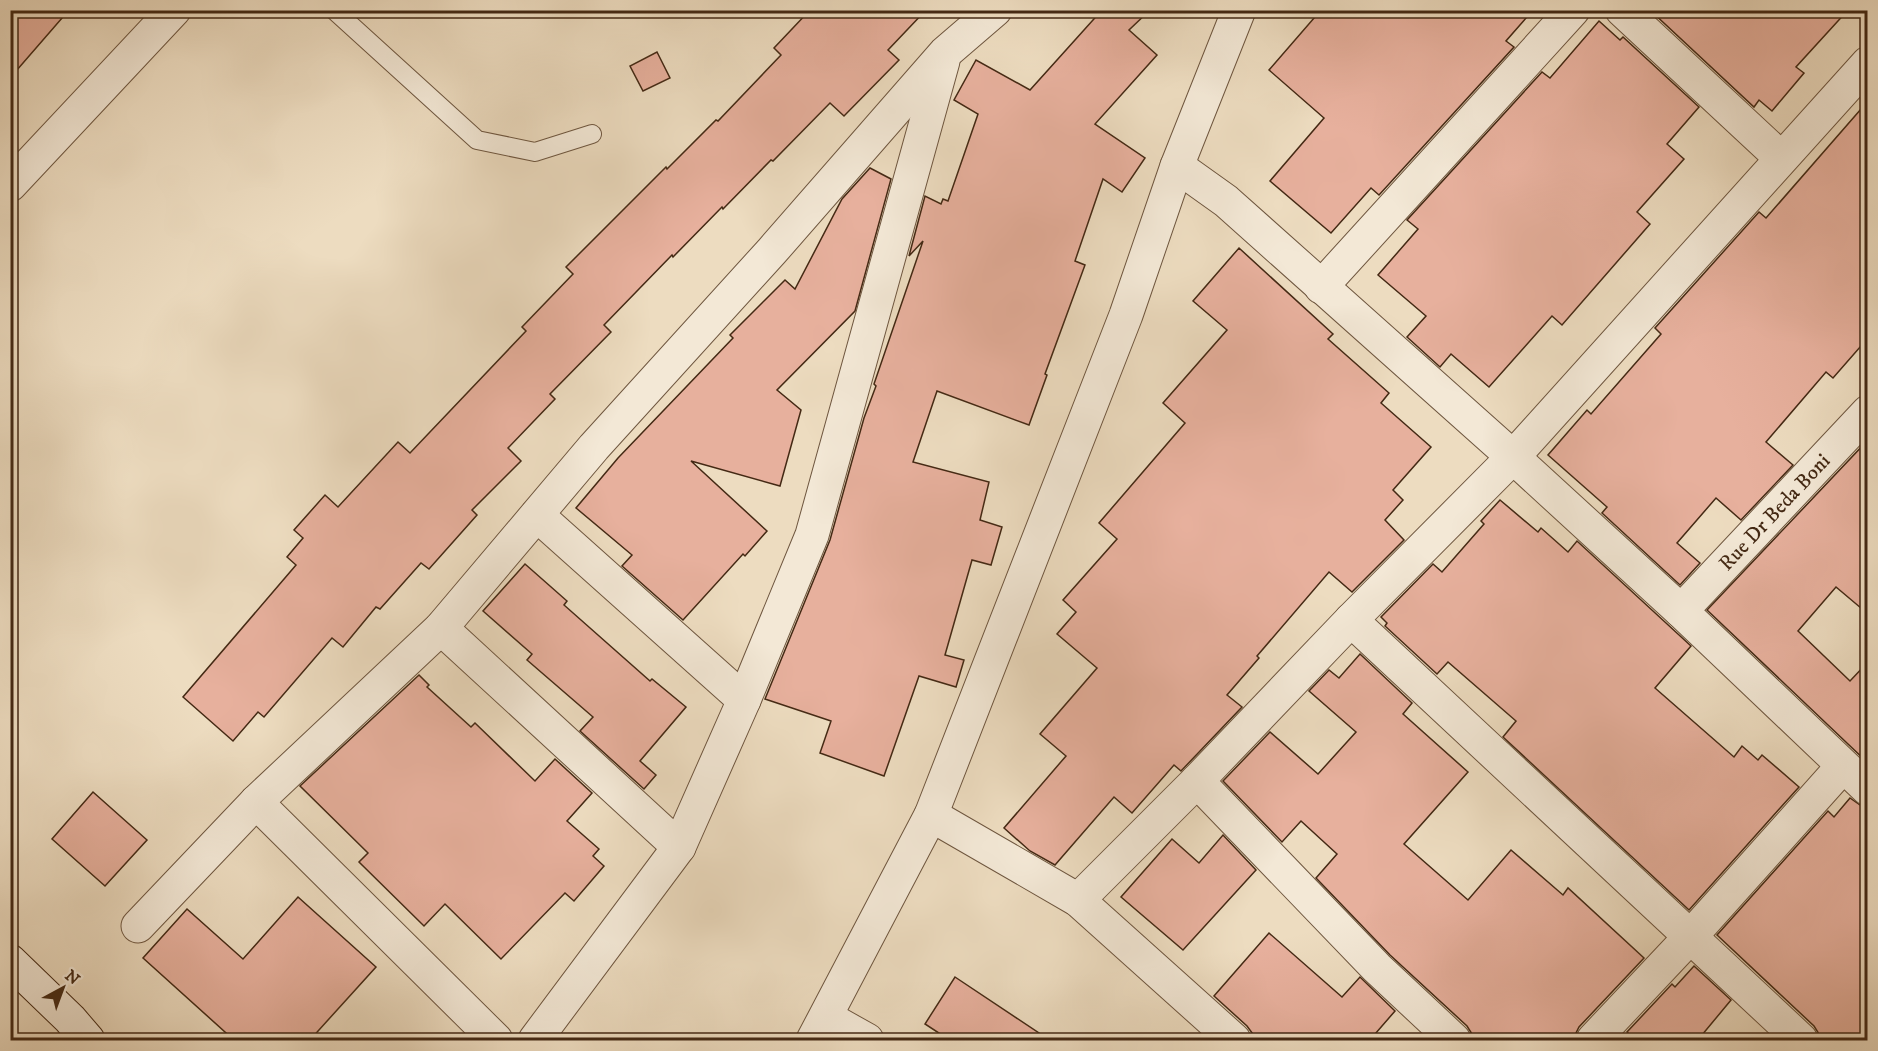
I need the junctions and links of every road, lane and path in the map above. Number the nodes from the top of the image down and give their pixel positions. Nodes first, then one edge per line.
1 (174, 10) edge
2 (333, 10) edge
3 (996, 10) edge
4 (1239, 10) edge
5 (1573, 10) edge
6 (1622, 10) edge
7 (945, 53) junction
8 (1868, 63) edge
9 (592, 134) dead end
10 (1781, 158) junction
11 (1177, 166) junction
12 (10, 185) edge
13 (1321, 287) junction
14 (1868, 412) edge
15 (1513, 457) junction
16 (537, 515) junction
17 (1681, 611) junction
18 (1351, 620) junction
19 (441, 628) junction
20 (744, 700) junction
21 (1843, 766) junction
22 (1197, 781) junction
23 (1868, 789) edge
24 (256, 802) junction
25 (931, 815) junction
26 (679, 847) junction
27 (1078, 900) junction
28 (138, 926) dead end
29 (1690, 937) junction
30 (10, 961) edge
31 (820, 1029) edge
32 (88, 1041) edge
33 (496, 1041) edge
34 (535, 1041) edge
35 (867, 1041) edge
36 (1234, 1041) edge
37 (1454, 1041) edge
38 (1593, 1041) edge
39 (1800, 1041) edge

1 - 12 street
2 - 9 lane
3 - 7 street
4 - 11 street
5 - 13 street
6 - 10 street
7 - 16 street
7 - 20 street
8 - 10 street
10 - 15 street
11 - 13 street
11 - 25 street
13 - 15 street
14 - 17 street, Rue Dr Beda Boni
15 - 17 street
15 - 18 street
16 - 19 street
16 - 20 street
17 - 21 street
18 - 22 street
18 - 29 street
19 - 24 street
19 - 26 street
20 - 26 street
21 - 23 street
21 - 29 street
22 - 27 street
22 - 37 street
24 - 28 street
24 - 33 street
25 - 27 street
25 - 31 street
26 - 34 street
27 - 36 street
29 - 38 street
29 - 39 street
30 - 32 street
31 - 35 street

